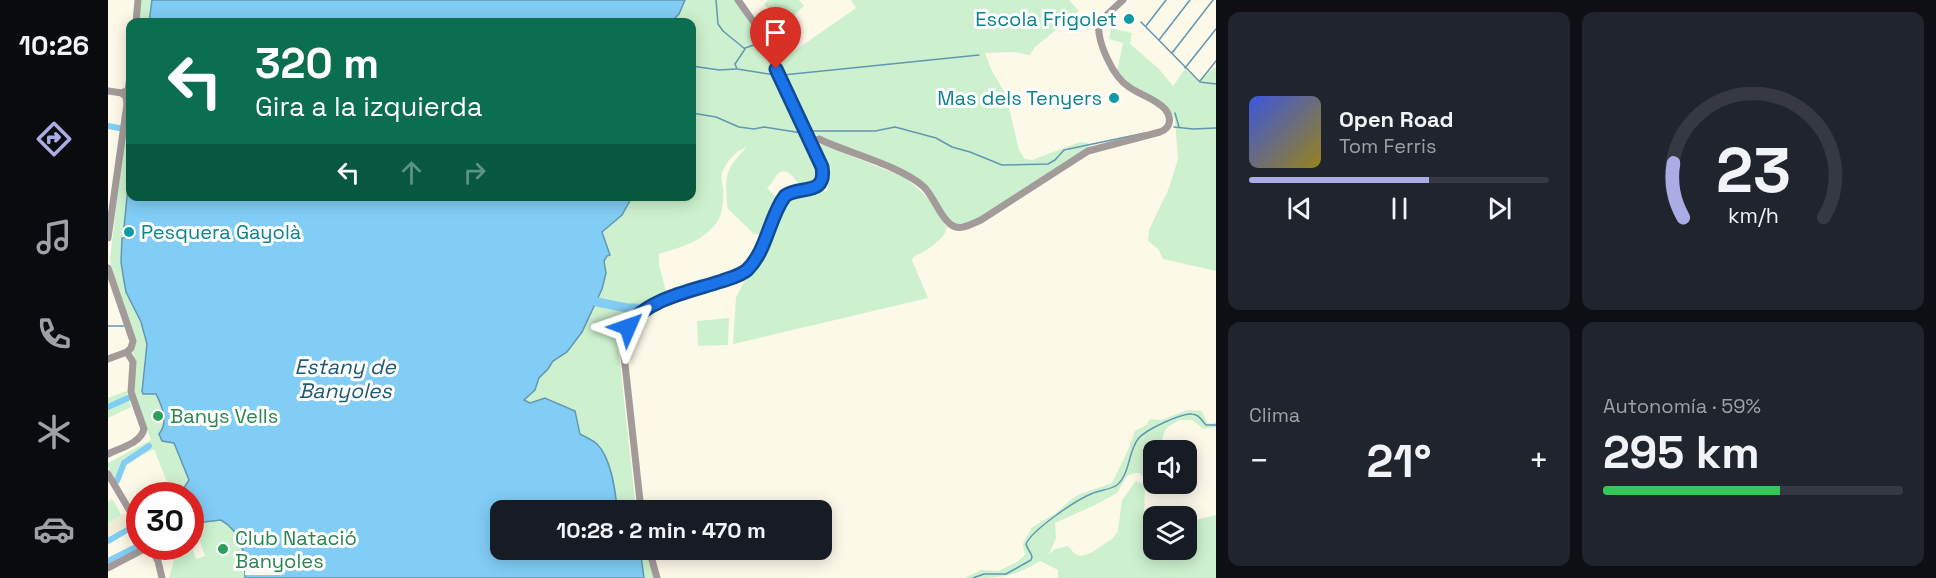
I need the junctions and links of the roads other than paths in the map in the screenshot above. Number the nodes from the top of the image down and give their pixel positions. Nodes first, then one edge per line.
1 (138, 0) edge
2 (738, 0) edge
3 (1123, 0) edge
4 (136, 18) edge
5 (126, 91) edge
6 (108, 92) edge
7 (122, 93) junction
8 (126, 97) edge
9 (126, 112) edge
10 (811, 142) junction
11 (108, 175) edge
12 (118, 176) junction
13 (108, 238) edge
14 (108, 268) edge
15 (127, 352) junction
16 (108, 359) edge
17 (108, 454) edge
18 (108, 474) edge
19 (108, 485) edge
20 (640, 500) edge
21 (124, 505) junction
22 (126, 508) edge
23 (126, 559) edge
24 (157, 560) edge
25 (653, 560) edge
26 (108, 568) edge
27 (162, 578) edge
28 (657, 578) edge

1 - 4 street
2 - 10 street
3 - 10 street
5 - 7 street
6 - 7 street
7 - 8 street
9 - 12 street
10 - 20 street
11 - 12 street
12 - 13 street
14 - 15 street
15 - 16 street
15 - 17 street
18 - 21 street
19 - 21 street
21 - 22 street
23 - 26 street
24 - 27 street
25 - 28 street

